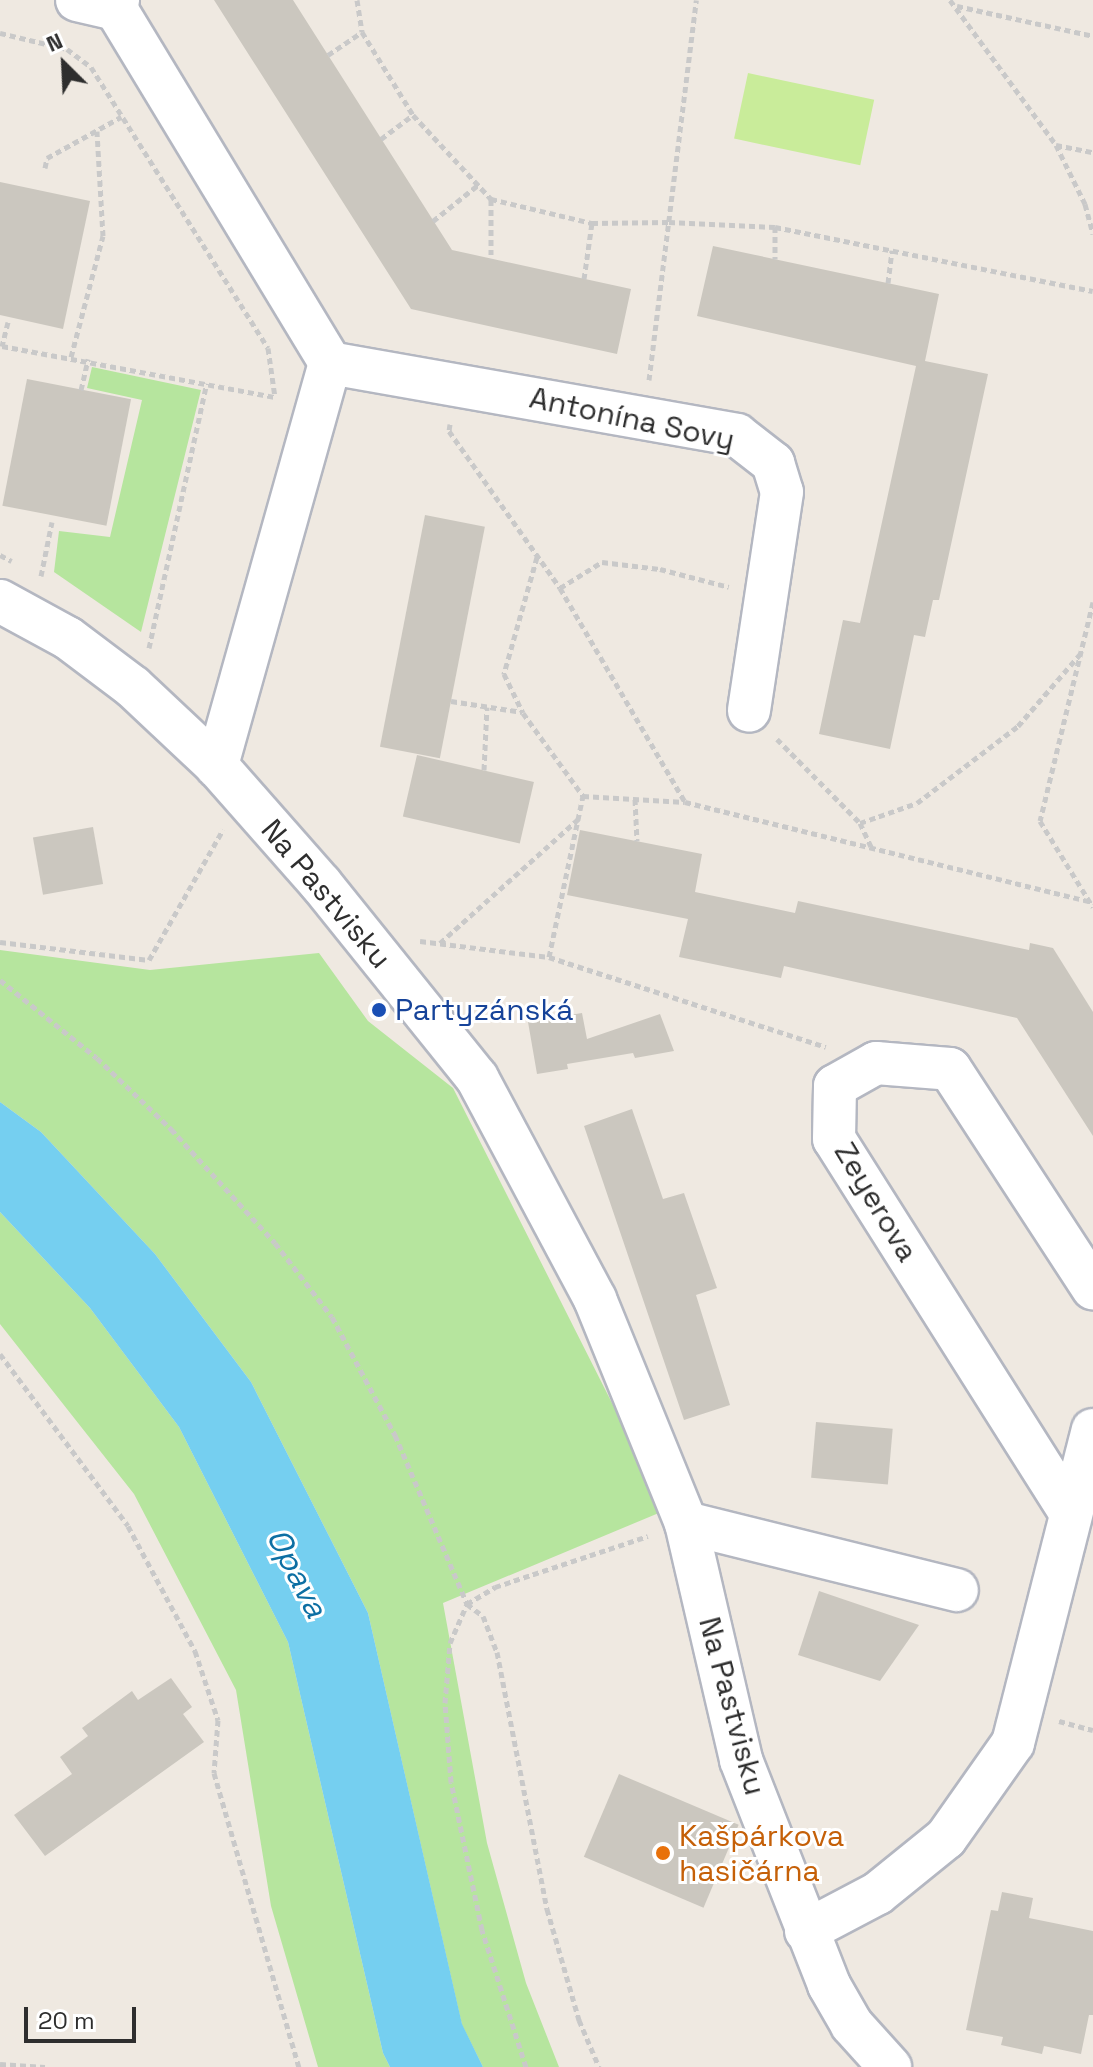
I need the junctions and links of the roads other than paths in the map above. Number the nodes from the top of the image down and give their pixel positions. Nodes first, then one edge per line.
1 (104, 3) edge
2 (325, 380) junction
3 (0, 601) edge
4 (749, 711) road end
5 (230, 781) junction
6 (1093, 1288) edge
7 (1093, 1430) edge
8 (1070, 1512) junction
9 (686, 1523) junction
10 (957, 1590) dead end
11 (806, 1931) junction
12 (890, 2067) edge

1 - 2 street
2 - 4 street, Antonína Sovy
2 - 5 street
3 - 5 street, Na Pastvisku
5 - 9 street, Na Pastvisku
6 - 8 street, Zeyerova
7 - 8 street
8 - 11 street
9 - 10 street
9 - 11 street, Na Pastvisku
11 - 12 street

